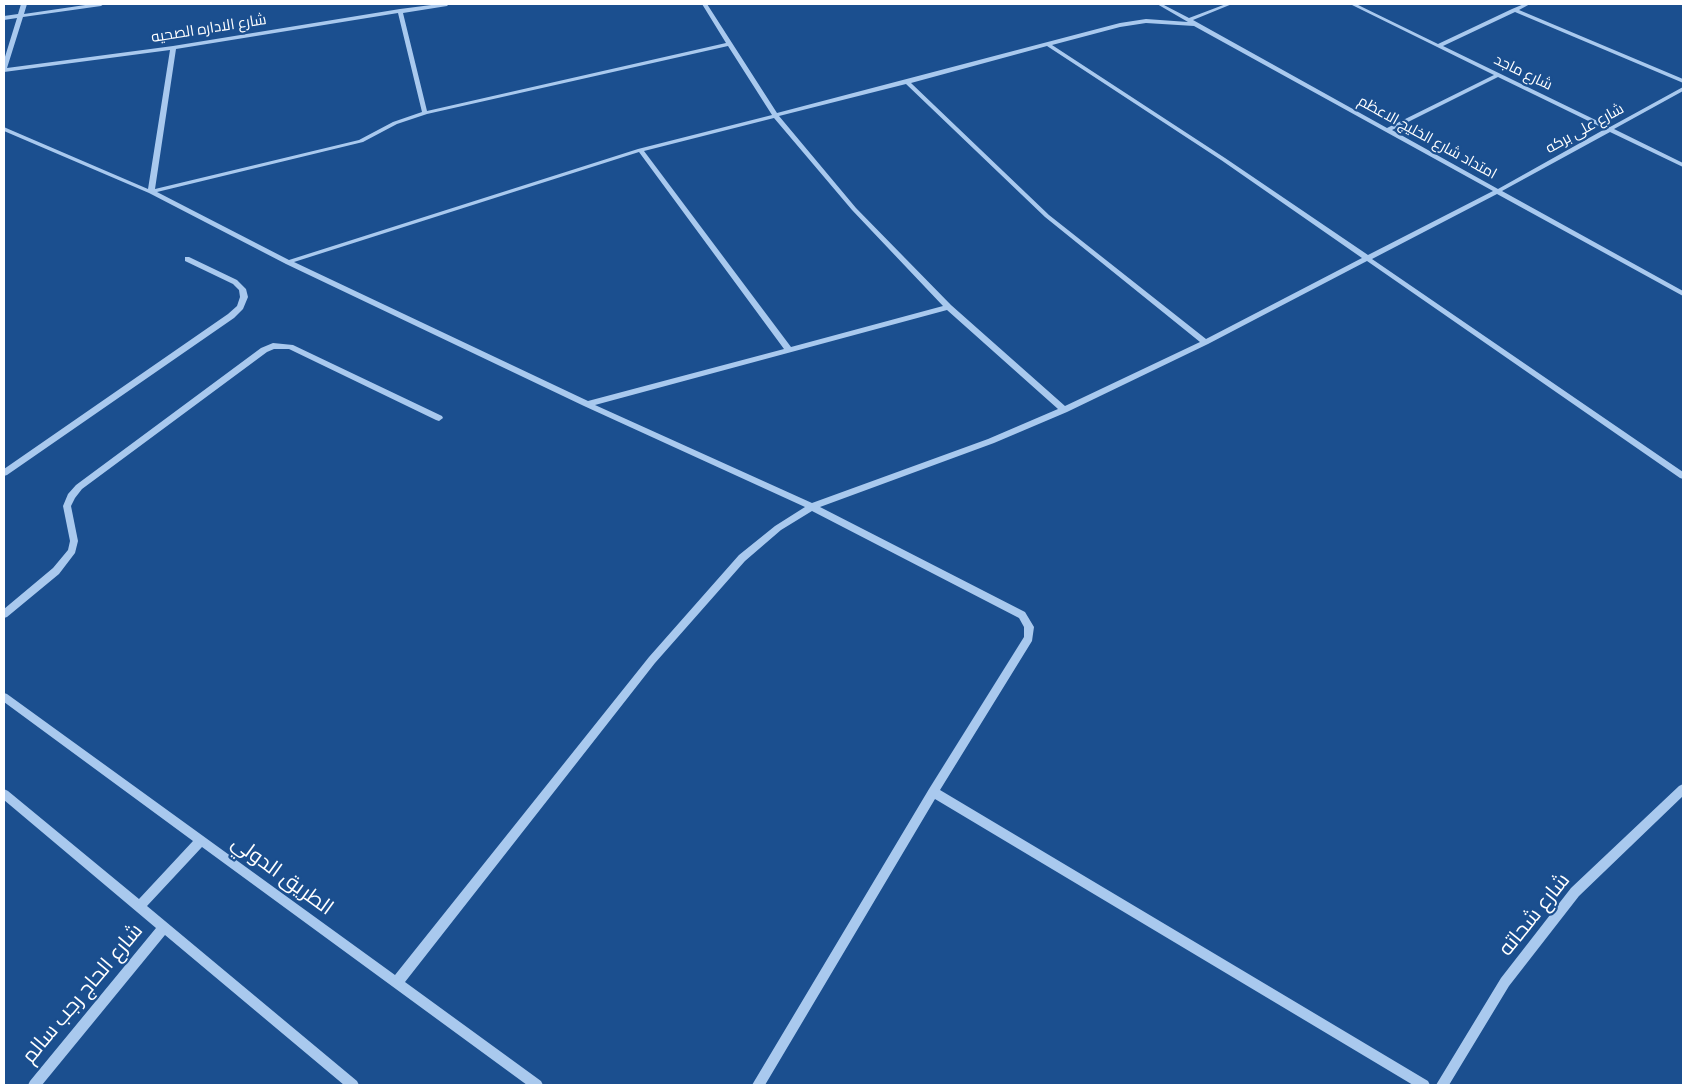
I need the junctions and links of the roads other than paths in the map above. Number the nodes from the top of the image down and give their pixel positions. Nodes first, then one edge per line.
1 (24, 4) edge
2 (101, 4) edge
3 (447, 4) edge
4 (704, 4) edge
5 (1159, 4) edge
6 (1230, 4) edge
7 (1352, 4) edge
8 (1528, 4) edge
9 (1514, 10) junction
10 (400, 11) junction
11 (20, 15) junction
12 (4, 18) edge
13 (1191, 22) junction
14 (730, 44) junction
15 (1049, 45) junction
16 (1438, 46) junction
17 (173, 48) junction
18 (4, 69) edge
19 (1498, 75) junction
20 (1683, 81) edge
21 (907, 82) junction
22 (1683, 89) edge
23 (425, 113) junction
24 (775, 115) junction
25 (4, 129) edge
26 (1610, 129) junction
27 (1388, 130) junction
28 (640, 150) junction
29 (1683, 165) edge
30 (1498, 191) junction
31 (151, 192) junction
32 (187, 259) dead end
33 (1368, 259) junction
34 (288, 262) junction
35 (1683, 294) edge
36 (948, 307) junction
37 (1205, 342) junction
38 (789, 350) junction
39 (587, 404) junction
40 (1064, 410) junction
41 (439, 418) dead end
42 (4, 474) edge
43 (1683, 476) edge
44 (812, 507) junction
45 (4, 614) edge
46 (4, 697) edge
47 (1683, 789) edge
48 (933, 792) junction
49 (4, 794) edge
50 (201, 840) junction
51 (139, 907) junction
52 (164, 928) junction
53 (397, 982) junction
54 (34, 1085) edge
55 (351, 1085) edge
56 (537, 1085) edge
57 (758, 1085) edge
58 (1424, 1085) edge
59 (1442, 1085) edge

1 - 11 street
2 - 11 street
3 - 10 street, شارع الاداره الصحيه
4 - 14 street
5 - 13 street, امتداد شارع الخليج الاعظم
6 - 13 street
7 - 16 street, شارع ماجد
8 - 9 street
9 - 16 street
9 - 20 street
10 - 17 street, شارع الاداره الصحيه
10 - 23 street
11 - 12 street
11 - 18 street
13 - 15 street
13 - 27 street, امتداد شارع الخليج الاعظم
14 - 23 street
14 - 24 street
15 - 21 street
15 - 33 street
16 - 19 street, شارع ماجد
17 - 18 street, شارع الاداره الصحيه
17 - 31 street
19 - 26 street, شارع ماجد
19 - 27 street
21 - 24 street
21 - 37 street
22 - 26 street, شارع على بركه
23 - 31 street
24 - 28 street
24 - 36 street
25 - 31 street
26 - 29 street, شارع ماجد
26 - 30 street, شارع على بركه
27 - 30 street, امتداد شارع الخليج الاعظم
28 - 34 street
28 - 38 street
30 - 33 street, شارع على بركه
30 - 35 street, امتداد شارع الخليج الاعظم
31 - 34 street
32 - 42 street
33 - 37 street, شارع على بركه
33 - 43 street
34 - 39 street
36 - 38 street
36 - 40 street
37 - 40 street, شارع على بركه
38 - 39 street
39 - 44 street
40 - 44 street, شارع على بركه
41 - 45 street
44 - 48 street
44 - 53 street, شارع على بركه
46 - 50 street, الطريق الدولي
47 - 59 street, شارع شحاته
48 - 57 street
48 - 58 street
49 - 51 street
50 - 51 street
50 - 53 street, الطريق الدولي
51 - 52 street
52 - 54 street, شارع الحاج رجب سالم
52 - 55 street
53 - 56 street, الطريق الدولي

